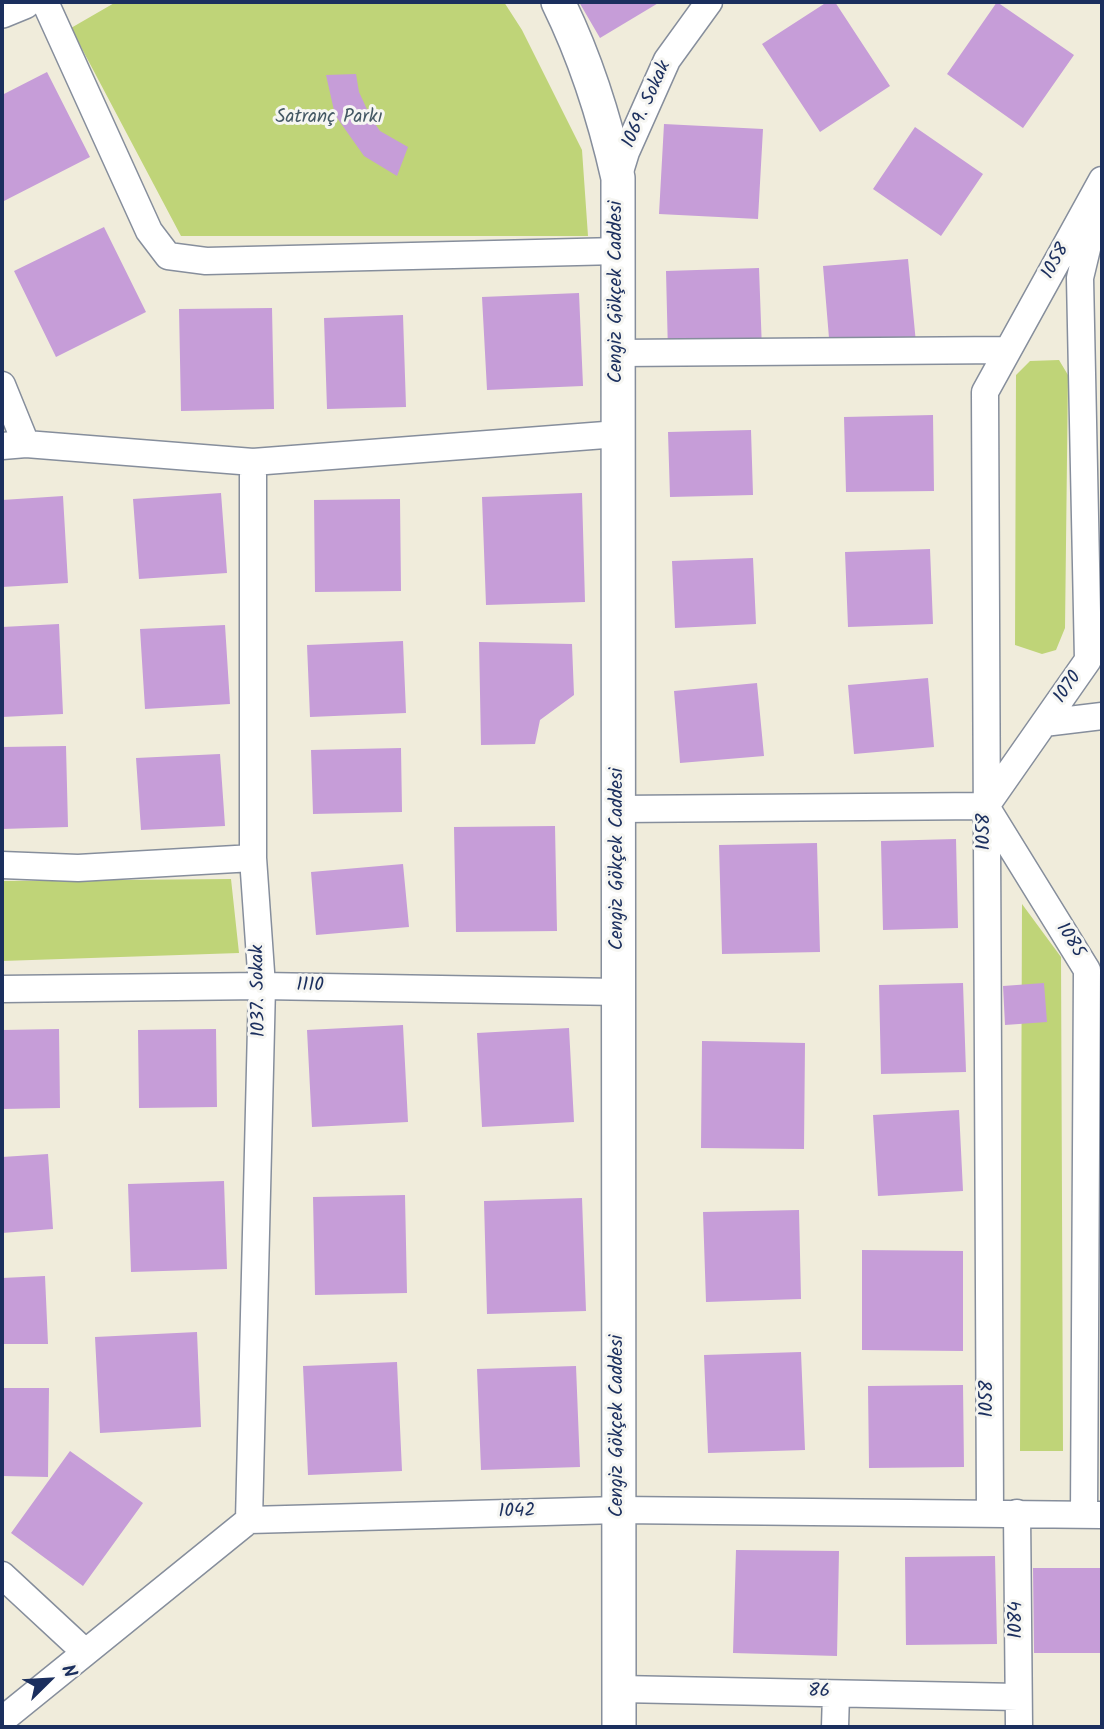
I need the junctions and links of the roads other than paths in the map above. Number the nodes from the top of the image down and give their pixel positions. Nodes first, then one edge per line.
1 (45, 2) edge
2 (558, 2) edge
3 (709, 2) edge
4 (618, 178) junction
5 (1102, 183) edge
6 (618, 251) junction
7 (1008, 350) junction
8 (618, 354) junction
9 (2, 385) edge
10 (618, 434) junction
11 (14, 445) edge
12 (253, 462) junction
13 (1102, 716) edge
14 (1044, 723) junction
15 (986, 806) junction
16 (619, 809) junction
17 (253, 858) junction
18 (2, 865) edge
19 (1095, 970) edge
20 (262, 986) junction
21 (2, 989) edge
22 (619, 992) junction
23 (619, 1510) junction
24 (990, 1513) junction
25 (1017, 1513) junction
26 (1093, 1515) edge
27 (249, 1520) junction
28 (2, 1575) edge
29 (85, 1652) junction
30 (620, 1689) junction
31 (836, 1694) junction
32 (1018, 1697) junction
33 (2, 1720) edge
34 (619, 1727) edge
35 (835, 1727) edge
36 (1018, 1727) edge

1 - 6 street
2 - 4 street, Cengiz Gökçek Caddesi
3 - 4 street, 1069. Sokak
4 - 6 street, Cengiz Gökçek Caddesi
5 - 7 street, 1058
5 - 14 street, 1070
6 - 8 street, Cengiz Gökçek Caddesi
7 - 8 street
7 - 15 street, 1058
8 - 10 street, Cengiz Gökçek Caddesi
9 - 11 street
10 - 12 street
10 - 16 street, Cengiz Gökçek Caddesi
11 - 12 street
12 - 17 street, 1037. Sokak
13 - 14 street
14 - 15 street, 1070
15 - 16 street
15 - 19 street, 1085
15 - 24 street, 1058
16 - 22 street, Cengiz Gökçek Caddesi
17 - 18 street
17 - 20 street, 1037. Sokak
19 - 26 street, 1085
20 - 21 street, 1110
20 - 22 street, 1110
20 - 27 street, 1037. Sokak
22 - 23 street, Cengiz Gökçek Caddesi
23 - 24 street, 1042
23 - 27 street, 1042
23 - 30 street, Cengiz Gökçek Caddesi
24 - 25 street, 1042
25 - 26 street, 1042
25 - 32 street, 1084
27 - 29 street
28 - 29 street
29 - 33 street
30 - 31 street, 86
30 - 34 street, Cengiz Gökçek Caddesi
31 - 32 street, 86
31 - 35 street
32 - 36 street, 1084

